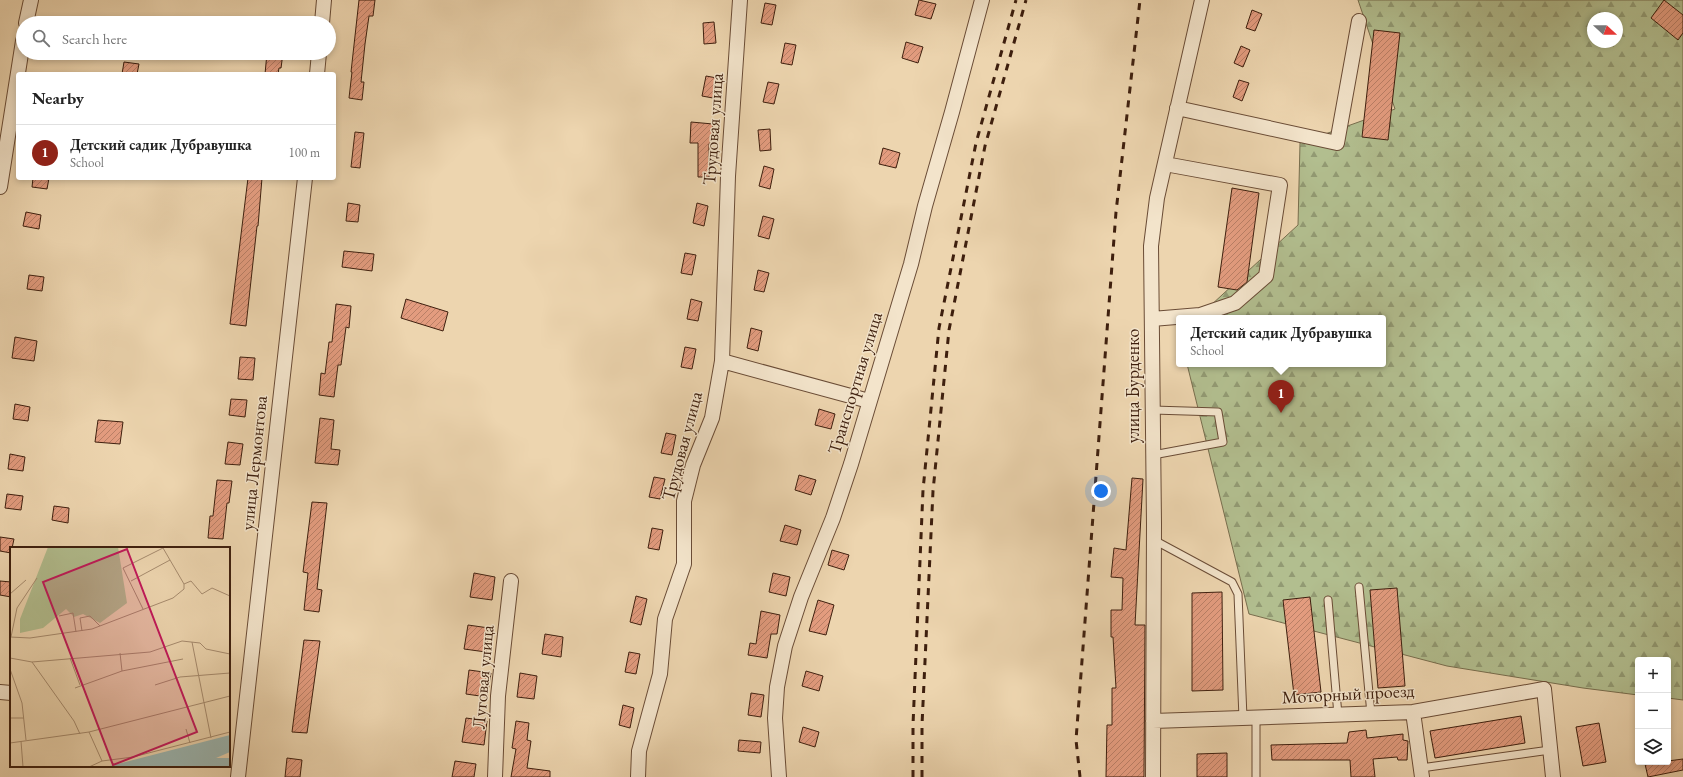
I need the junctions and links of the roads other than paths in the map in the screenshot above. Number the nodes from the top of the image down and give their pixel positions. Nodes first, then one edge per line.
1 (31, 0) edge
2 (324, 0) edge
3 (740, 0) edge
4 (982, 0) edge
5 (1202, 0) edge
6 (28, 16) edge
7 (323, 16) edge
8 (1359, 21) dead end
9 (20, 60) edge
10 (318, 60) edge
11 (18, 72) edge
12 (317, 72) edge
13 (16, 85) edge
14 (1177, 108) junction
15 (1165, 164) junction
16 (306, 180) edge
17 (0, 186) edge
18 (1200, 315) edge
19 (1176, 317) edge
20 (1152, 319) junction
21 (722, 361) junction
22 (869, 401) junction
23 (1152, 410) junction
24 (1153, 455) junction
25 (1154, 540) junction
26 (510, 581) dead end
27 (1359, 587) dead end
28 (1328, 600) dead end
29 (1413, 712) junction
30 (1371, 714) junction
31 (1338, 715) junction
32 (1250, 718) junction
33 (1153, 721) junction
34 (1550, 750) junction
35 (1422, 772) edge
36 (238, 777) edge
37 (495, 777) edge
38 (638, 777) edge
39 (779, 777) edge
40 (1153, 777) edge
41 (1256, 777) edge
42 (1553, 777) edge

1 - 6 street
2 - 7 street
3 - 21 street, Трудовая улица
4 - 22 street, Транспортная улица
5 - 14 street, улица Бурденко
8 - 14 street
9 - 11 street
10 - 12 street
13 - 17 street
14 - 15 street, улица Бурденко
15 - 18 street
15 - 20 street, улица Бурденко
16 - 36 street, улица Лермонтова
19 - 20 street
20 - 23 street, улица Бурденко
21 - 22 street
21 - 38 street, Трудовая улица
22 - 39 street, Транспортная улица
23 - 24 street, улица Бурденко
23 - 24 lane
24 - 25 street, улица Бурденко
25 - 32 lane
25 - 33 street, улица Бурденко
26 - 37 street, Луговая улица
27 - 30 lane
28 - 31 lane
29 - 30 street, Моторный проезд
29 - 34 street, Моторный проезд
29 - 35 street
30 - 31 street, Моторный проезд
31 - 32 street, Моторный проезд
32 - 33 street, Моторный проезд
32 - 41 lane
33 - 40 street, улица Бурденко
34 - 35 lane
34 - 42 street

